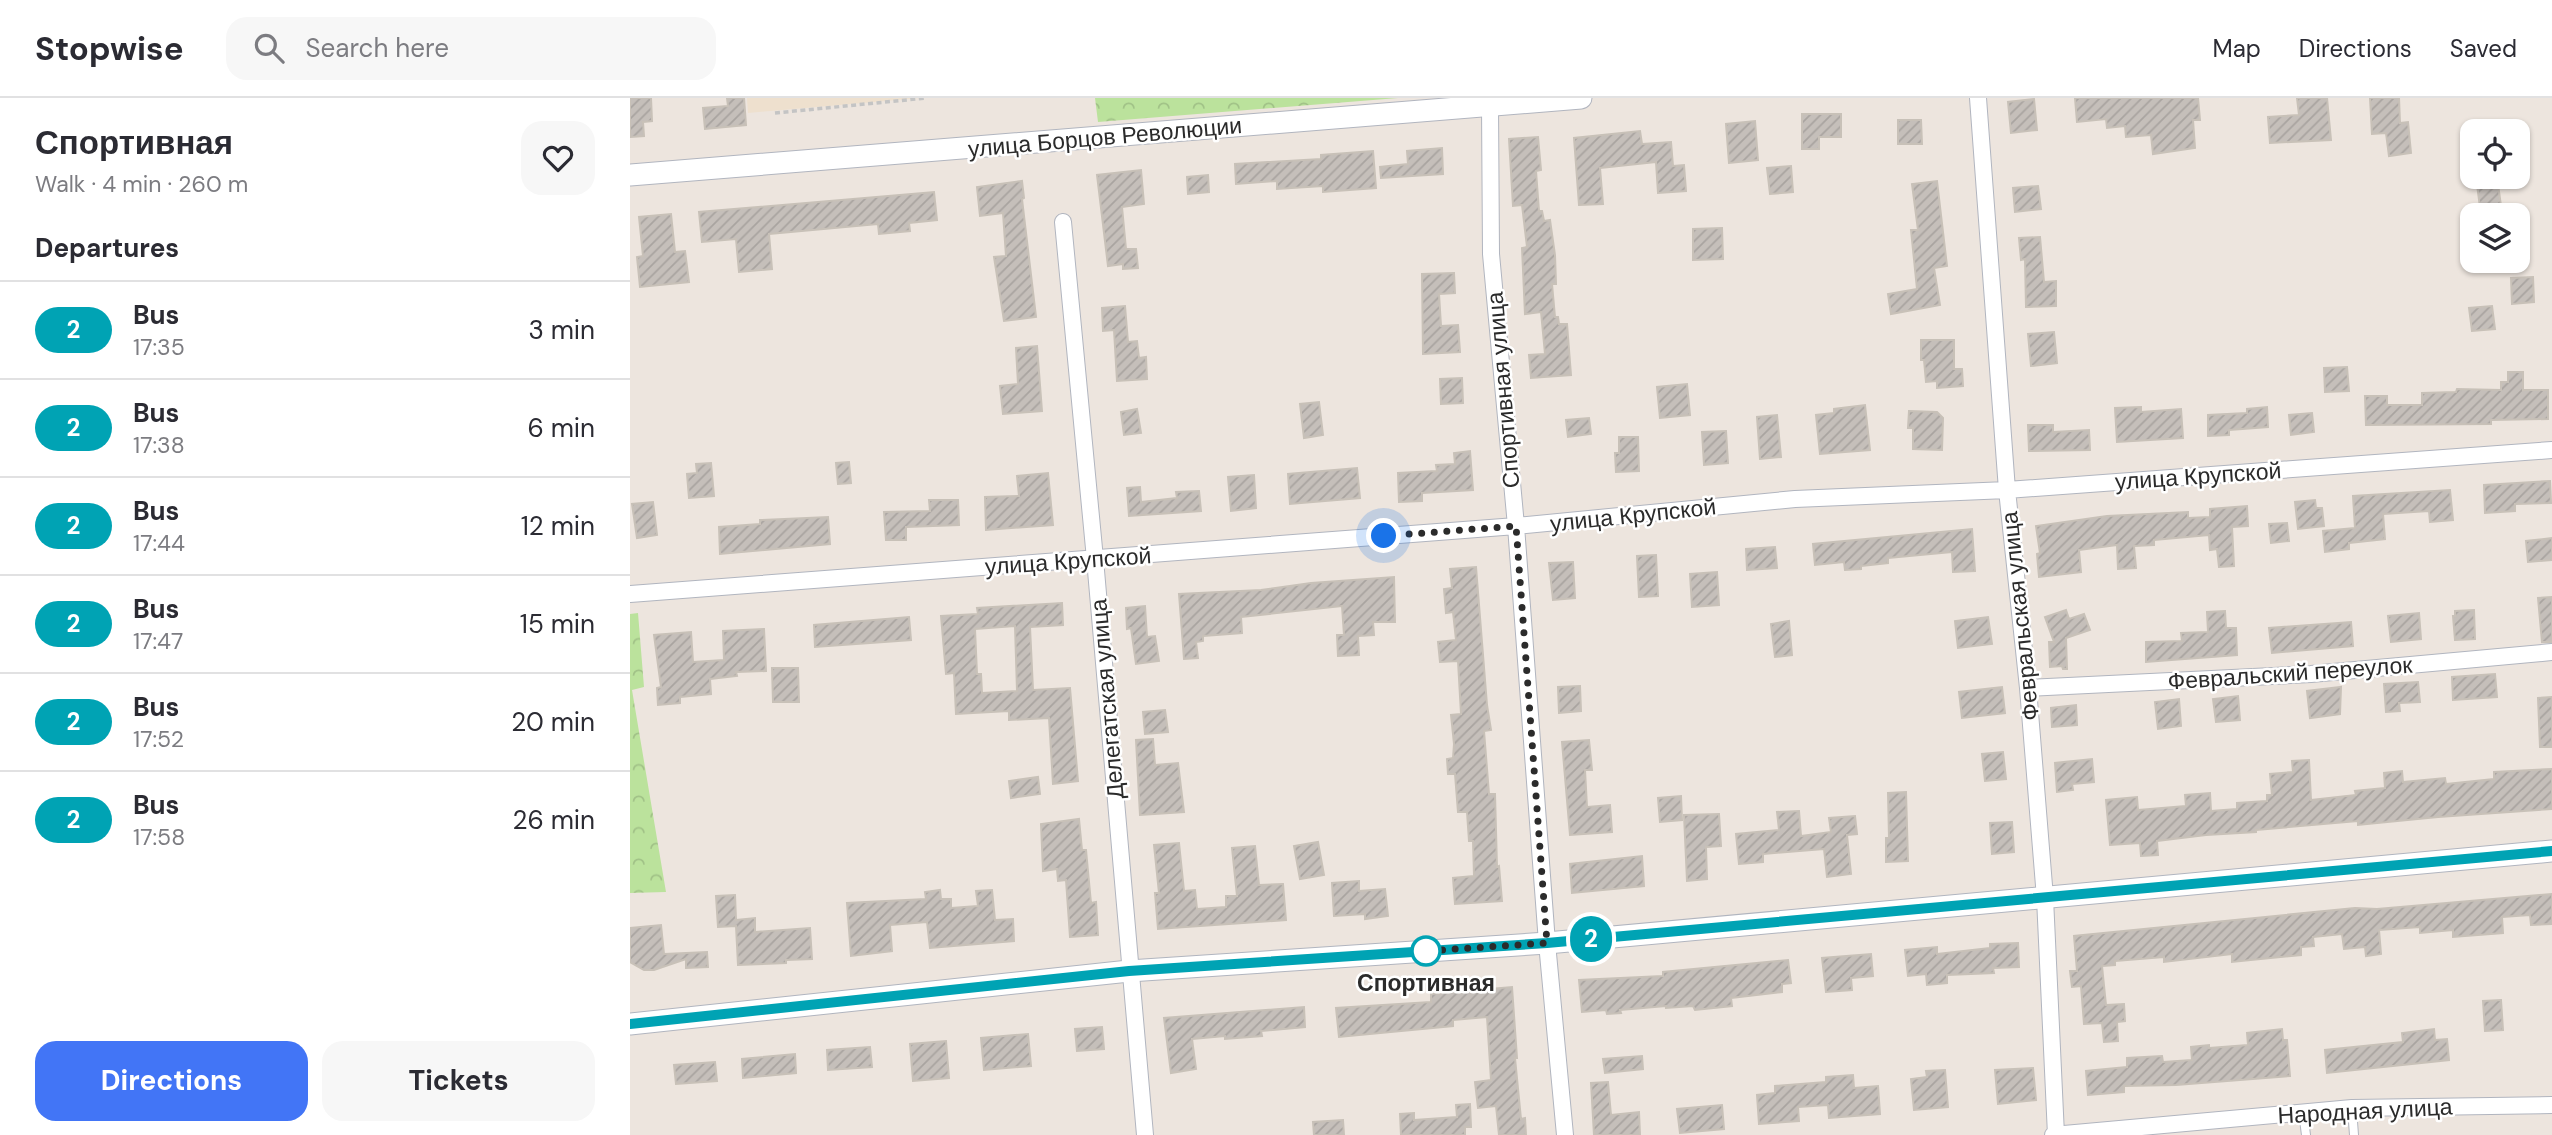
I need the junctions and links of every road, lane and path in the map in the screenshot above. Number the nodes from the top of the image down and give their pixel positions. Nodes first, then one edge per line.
1 (926, 98) edge
2 (1581, 98) edge
3 (1978, 98) edge
4 (1490, 106) junction
5 (775, 113) dead end
6 (630, 175) edge
7 (1063, 222) dead end
8 (2552, 450) edge
9 (2007, 490) junction
10 (1516, 526) junction
11 (1095, 559) junction
12 (630, 594) edge
13 (2552, 652) edge
14 (2028, 688) junction
15 (2552, 851) edge
16 (2045, 898) junction
17 (1547, 943) junction
18 (1129, 971) junction
19 (630, 1024) edge
20 (2552, 1105) edge
21 (2352, 1108) junction
22 (2304, 1112) junction
23 (1144, 1135) edge
24 (1565, 1135) edge
25 (2055, 1135) edge
26 (2306, 1135) edge
27 (2354, 1135) edge

1 - 5 path
2 - 4 street, улица Борцов Революции
3 - 9 street, Февральская улица
4 - 6 street, улица Борцов Революции
4 - 10 street, Спортивная улица
7 - 11 street, Делегатская улица
8 - 9 street, улица Крупской
9 - 10 street, улица Крупской
9 - 14 street, Февральская улица
10 - 11 street, улица Крупской
10 - 17 street, Спортивная улица
11 - 12 street, улица Крупской
11 - 18 street, Делегатская улица
13 - 14 street, Февральский переулок
14 - 16 street, Февральская улица
15 - 16 street
16 - 17 street
16 - 25 street, Февральская улица
17 - 18 street
17 - 24 street, Спортивная улица
18 - 19 street
18 - 23 street, Делегатская улица
20 - 21 street, Народная улица
21 - 22 street, Народная улица
21 - 27 lane
22 - 25 street, Народная улица
22 - 26 lane

